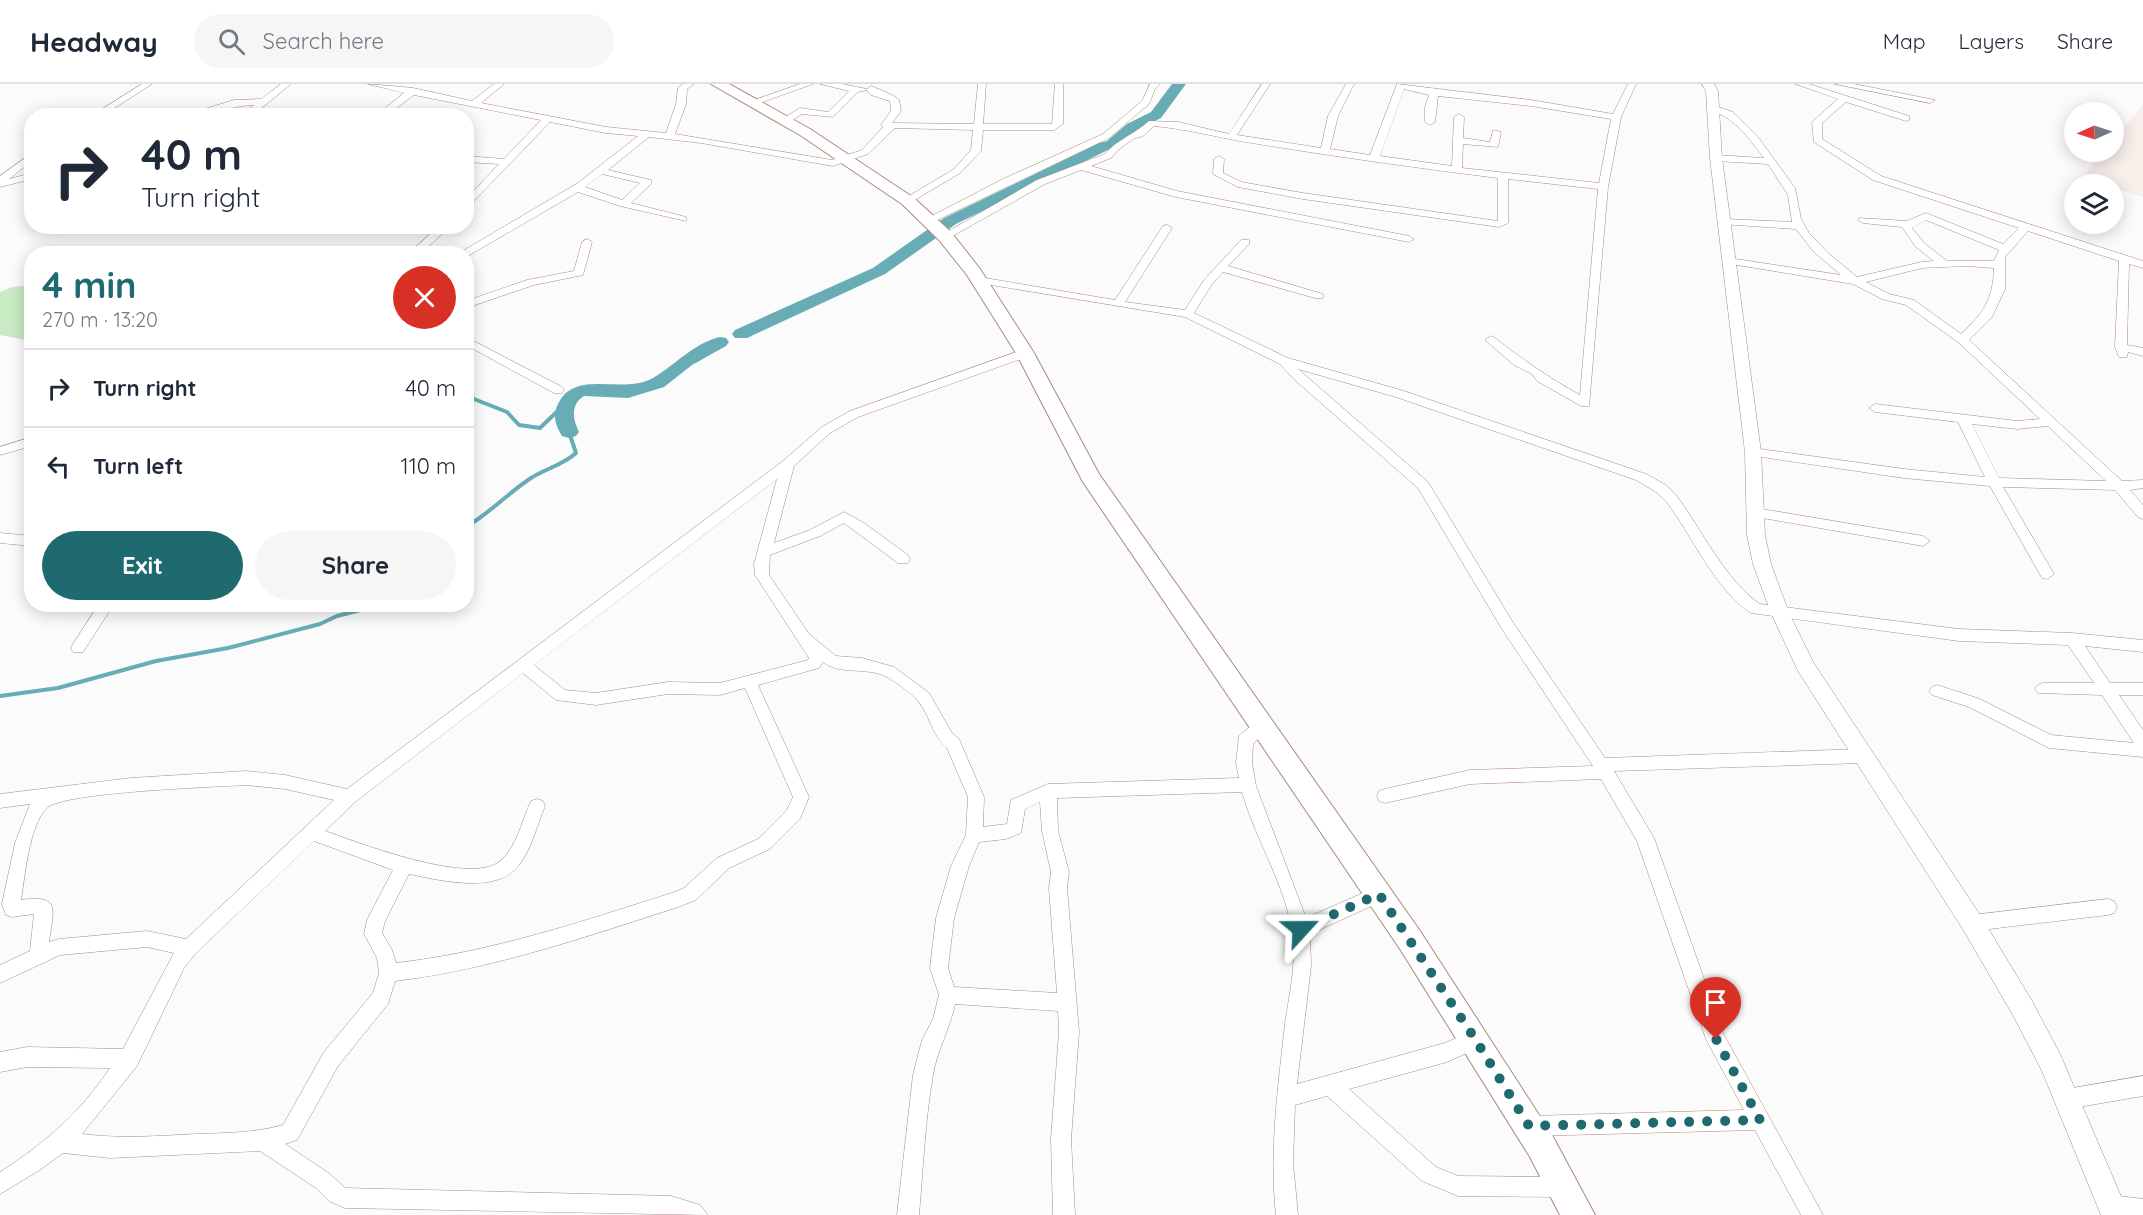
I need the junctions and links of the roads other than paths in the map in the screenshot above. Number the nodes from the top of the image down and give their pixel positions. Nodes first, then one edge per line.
1 (148, 84) edge
2 (287, 84) edge
3 (372, 84) edge
4 (500, 84) edge
5 (690, 84) edge
6 (718, 84) edge
7 (809, 84) edge
8 (824, 84) edge
9 (981, 84) edge
10 (1059, 84) edge
11 (1156, 84) edge
12 (1266, 84) edge
13 (1350, 84) edge
14 (1632, 84) edge
15 (1708, 84) edge
16 (1800, 84) edge
17 (1839, 84) edge
18 (390, 85) edge
19 (1400, 85) edge
20 (875, 86) edge
21 (856, 89) junction
22 (413, 91) junction
23 (1434, 93) junction
24 (1843, 99) junction
25 (1930, 100) dead end
26 (261, 102) junction
27 (752, 102) junction
28 (475, 105) junction
29 (108, 108) edge
30 (216, 108) edge
31 (254, 108) edge
32 (390, 108) edge
33 (473, 108) edge
34 (1713, 108) junction
35 (1459, 117) dead end
36 (1616, 117) junction
37 (1906, 118) dead end
38 (547, 119) junction
39 (785, 121) junction
40 (1430, 122) dead end
41 (889, 127) junction
42 (978, 127) junction
43 (1496, 132) dead end
44 (646, 135) junction
45 (669, 137) junction
46 (1231, 137) junction
47 (1457, 140) junction
48 (1325, 152) junction
49 (1374, 158) junction
50 (1716, 158) junction
51 (846, 159) junction
52 (1219, 159) dead end
53 (474, 160) edge
54 (1771, 161) junction
55 (505, 162) junction
56 (24, 163) edge
57 (1079, 166) junction
58 (1457, 170) junction
59 (600, 171) junction
60 (1503, 176) junction
61 (24, 178) edge
62 (0, 183) edge
63 (1603, 187) junction
64 (577, 188) junction
65 (474, 192) edge
66 (908, 201) junction
67 (624, 204) junction
68 (682, 219) dead end
69 (1863, 220) dead end
70 (1725, 222) junction
71 (1908, 224) junction
72 (1800, 226) junction
73 (1167, 228) dead end
74 (2026, 228) junction
75 (938, 229) junction
76 (437, 234) edge
77 (1409, 239) dead end
78 (1245, 242) dead end
79 (587, 243) dead end
80 (422, 246) edge
81 (474, 249) edge
82 (2005, 249) junction
83 (2124, 259) junction
84 (1729, 261) junction
85 (1945, 264) junction
86 (1999, 265) junction
87 (2143, 265) edge
88 (1222, 268) junction
89 (978, 280) junction
90 (1854, 280) junction
91 (1318, 296) dead end
92 (474, 302) edge
93 (1118, 304) junction
94 (1188, 314) junction
95 (1491, 340) dead end
96 (1962, 340) junction
97 (474, 344) edge
98 (2143, 352) edge
99 (1025, 353) junction
100 (1284, 362) junction
101 (558, 390) dead end
102 (1875, 408) dead end
103 (1963, 418) junction
104 (2052, 422) junction
105 (24, 444) edge
106 (0, 451) edge
107 (1753, 452) junction
108 (788, 464) junction
109 (1995, 484) junction
110 (2143, 484) edge
111 (2119, 486) junction
112 (1756, 513) junction
113 (2143, 514) edge
114 (0, 538) edge
115 (24, 540) edge
116 (1923, 542) dead end
117 (764, 552) junction
118 (903, 559) dead end
119 (2047, 574) dead end
120 (103, 612) edge
121 (1780, 612) junction
122 (804, 638) junction
123 (2072, 639) junction
124 (2143, 646) edge
125 (78, 648) dead end
126 (523, 665) junction
127 (750, 683) junction
128 (2043, 689) dead end
129 (2107, 689) junction
130 (2143, 689) edge
131 (1936, 691) dead end
132 (1263, 726) junction
133 (2143, 743) edge
134 (2143, 750) edge
135 (1862, 756) junction
136 (1604, 769) junction
137 (1248, 785) junction
138 (1048, 791) junction
139 (53, 794) junction
140 (1385, 796) dead end
141 (349, 797) junction
142 (0, 801) edge
143 (537, 806) dead end
144 (311, 833) junction
145 (974, 835) junction
146 (404, 866) junction
147 (1379, 894) junction
148 (2108, 907) dead end
149 (1972, 923) junction
150 (1301, 929) junction
151 (189, 948) junction
152 (39, 955) junction
153 (388, 973) junction
154 (0, 974) edge
155 (948, 995) junction
156 (1067, 1003) junction
157 (1475, 1039) junction
158 (130, 1059) junction
159 (0, 1062) edge
160 (1330, 1085) junction
161 (2143, 1086) edge
162 (1287, 1097) junction
163 (2067, 1099) junction
164 (1760, 1120) junction
165 (1529, 1126) junction
166 (262, 1141) junction
167 (60, 1142) junction
168 (0, 1184) edge
169 (1563, 1187) junction
170 (466, 1208) edge
171 (2143, 1209) edge
172 (2113, 1210) edge
173 (697, 1215) edge
174 (908, 1215) edge
175 (1064, 1215) edge
176 (1287, 1215) edge
177 (1578, 1215) edge
178 (1812, 1215) edge

1 - 29 street
2 - 26 street
3 - 18 street
4 - 28 street
5 - 45 street
6 - 27 main road
7 - 27 street
8 - 21 street
9 - 42 street
10 - 42 street
11 - 75 street
12 - 46 street
13 - 48 street
14 - 36 street
15 - 34 street
16 - 24 street
17 - 25 street
18 - 22 street
19 - 23 street
19 - 49 street
20 - 21 street
20 - 41 street
21 - 39 street
22 - 28 street
22 - 32 street
23 - 36 street
23 - 40 street
24 - 37 street
24 - 74 street
26 - 30 street
26 - 31 street
27 - 39 main road
28 - 33 street
28 - 38 street
34 - 50 street
34 - 54 street
35 - 47 street
36 - 63 street
38 - 44 street
38 - 55 street
39 - 51 main road
41 - 42 street
41 - 51 street
42 - 66 street
43 - 47 street
44 - 45 street
44 - 59 street
45 - 51 street
46 - 48 street
46 - 57 street
47 - 58 street
48 - 49 street
49 - 58 street
50 - 54 street
50 - 70 street
51 - 66 main road
52 - 60 street
53 - 55 street
54 - 72 street
55 - 65 street
56 - 62 street
57 - 75 street
57 - 77 street
58 - 60 street
59 - 64 street
59 - 67 street
60 - 63 street
61 - 62 street
63 - 95 street
64 - 67 street
64 - 81 street
66 - 75 main road
67 - 68 street
69 - 71 street
70 - 72 street
70 - 84 street
71 - 82 street
71 - 85 street
72 - 90 street
73 - 93 street
74 - 82 street
74 - 83 street
75 - 89 main road
76 - 80 street
78 - 88 street
79 - 92 street
82 - 86 street
83 - 87 street
83 - 98 street
84 - 90 street
84 - 107 street
85 - 86 street
85 - 90 street
86 - 96 street
88 - 91 street
88 - 94 street
89 - 93 street
89 - 99 main road
90 - 96 street
93 - 94 street
94 - 100 street
96 - 104 street
97 - 101 street
99 - 108 street
99 - 132 main road
100 - 121 street
100 - 136 street
102 - 103 street
103 - 104 street
103 - 109 street
104 - 111 street
105 - 106 street
107 - 109 street
107 - 112 street
108 - 117 street
108 - 126 street
109 - 111 street
109 - 119 street
110 - 111 street
111 - 113 street
112 - 116 street
112 - 121 street
114 - 115 street
117 - 118 street
117 - 122 street
120 - 125 street
121 - 123 street
121 - 135 street
122 - 127 street
122 - 145 street
123 - 124 street
123 - 129 street
126 - 127 street
126 - 141 street
127 - 153 street
128 - 129 street
129 - 130 street
129 - 133 street
131 - 134 street
132 - 137 street
132 - 147 main road
135 - 136 street
135 - 149 street
136 - 140 street
136 - 164 street
137 - 138 street
137 - 150 street
138 - 145 street
138 - 156 street
139 - 141 street
139 - 142 street
139 - 152 street
141 - 144 street
143 - 146 street
144 - 146 street
144 - 151 street
145 - 155 street
146 - 153 street
147 - 150 street
147 - 157 main road
148 - 149 street
149 - 163 street
150 - 162 street
151 - 152 street
151 - 158 street
152 - 154 street
153 - 166 street
155 - 156 street
155 - 174 street
156 - 175 street
157 - 160 street
157 - 165 main road
158 - 159 street
158 - 167 street
160 - 162 street
160 - 169 street
161 - 163 street
162 - 176 street
163 - 172 street
164 - 165 street
164 - 178 street
165 - 169 main road
166 - 167 street
166 - 170 street
167 - 168 street
169 - 177 main road
170 - 173 street
171 - 172 street

